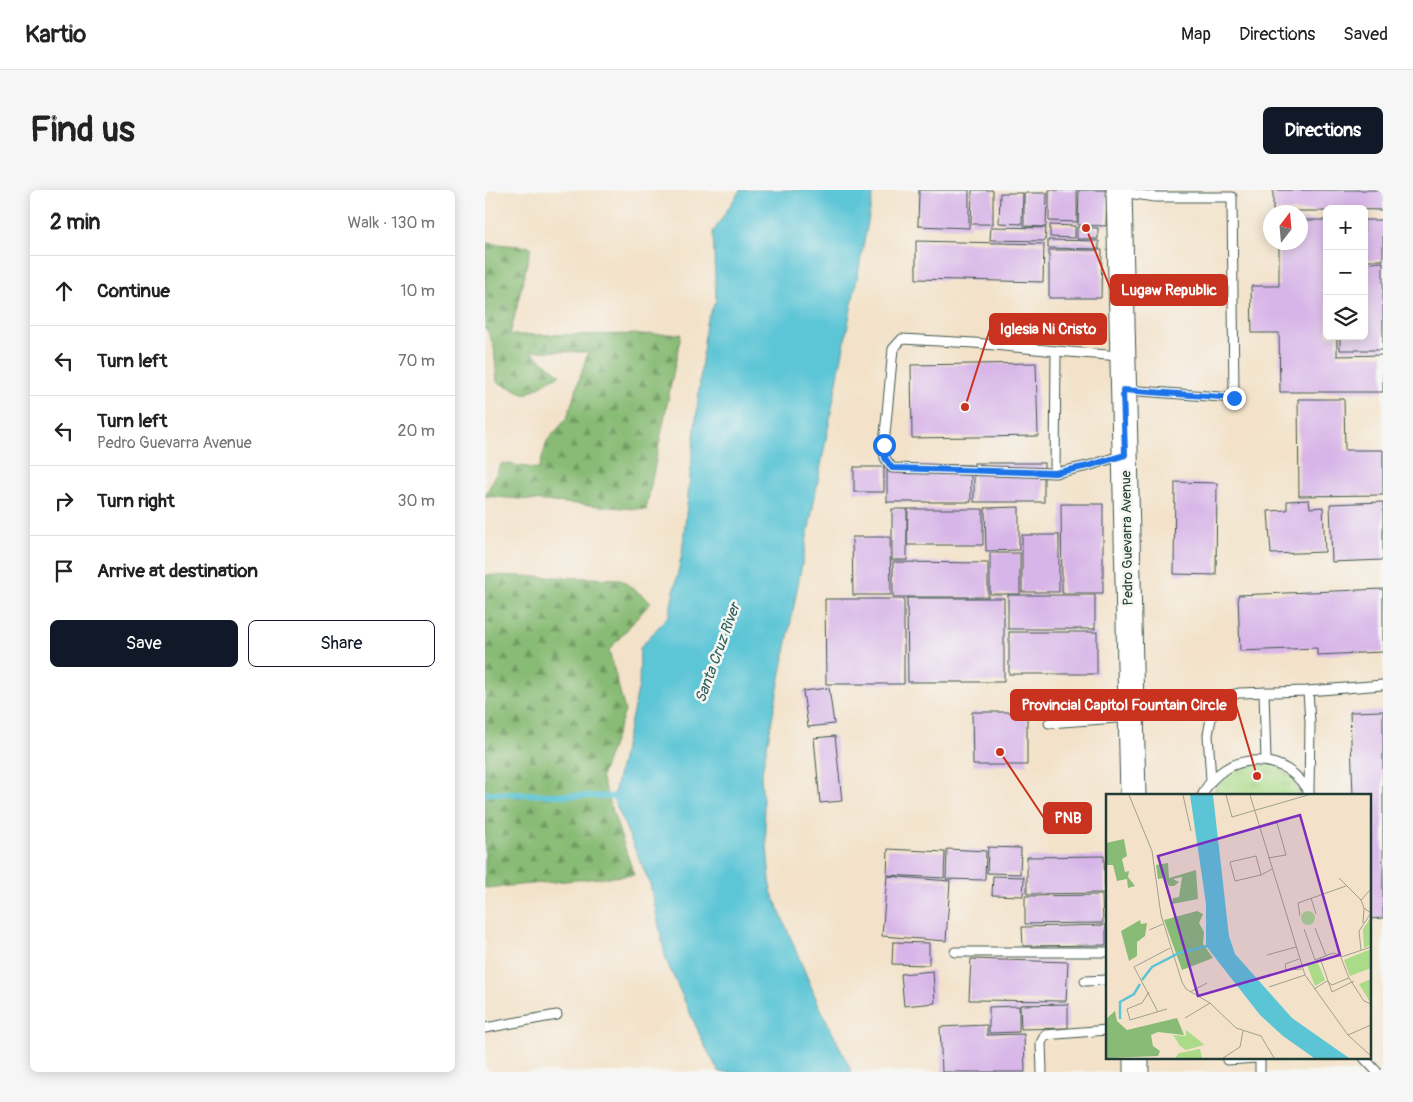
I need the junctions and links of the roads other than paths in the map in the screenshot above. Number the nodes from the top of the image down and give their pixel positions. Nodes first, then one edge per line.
1 (1119, 191) edge
2 (1056, 352) junction
3 (1123, 356) junction
4 (1123, 390) junction
5 (1125, 455) junction
6 (1055, 473) junction
7 (1383, 685) edge
8 (1309, 691) junction
9 (1264, 692) junction
10 (1131, 717) junction
11 (1049, 723) dead end
12 (1266, 760) junction
13 (1211, 780) junction
14 (1133, 794) edge
15 (1202, 794) edge
16 (1309, 794) edge
17 (1310, 794) edge
18 (955, 952) dead end
19 (1106, 952) edge
20 (1106, 980) edge
21 (1085, 981) dead end
22 (557, 1016) dead end
23 (485, 1028) edge
24 (1106, 1030) edge
25 (1366, 1060) edge
26 (1043, 1072) edge
27 (1377, 1072) edge

1 - 3 main road, Pedro Guevarra Avenue
1 - 4 lane
2 - 3 lane
2 - 6 lane
2 - 6 lane
3 - 4 main road, Pedro Guevarra Avenue
4 - 5 main road, Pedro Guevarra Avenue
5 - 6 lane
5 - 10 main road, Pedro Guevarra Avenue
7 - 8 lane
8 - 9 lane
8 - 17 lane
9 - 12 lane
9 - 13 lane
10 - 11 lane
10 - 14 main road, Pedro Guevarra Avenue
12 - 13 lane
12 - 16 lane
13 - 15 lane
18 - 19 lane
20 - 21 lane
22 - 23 lane
24 - 26 lane
25 - 27 lane

